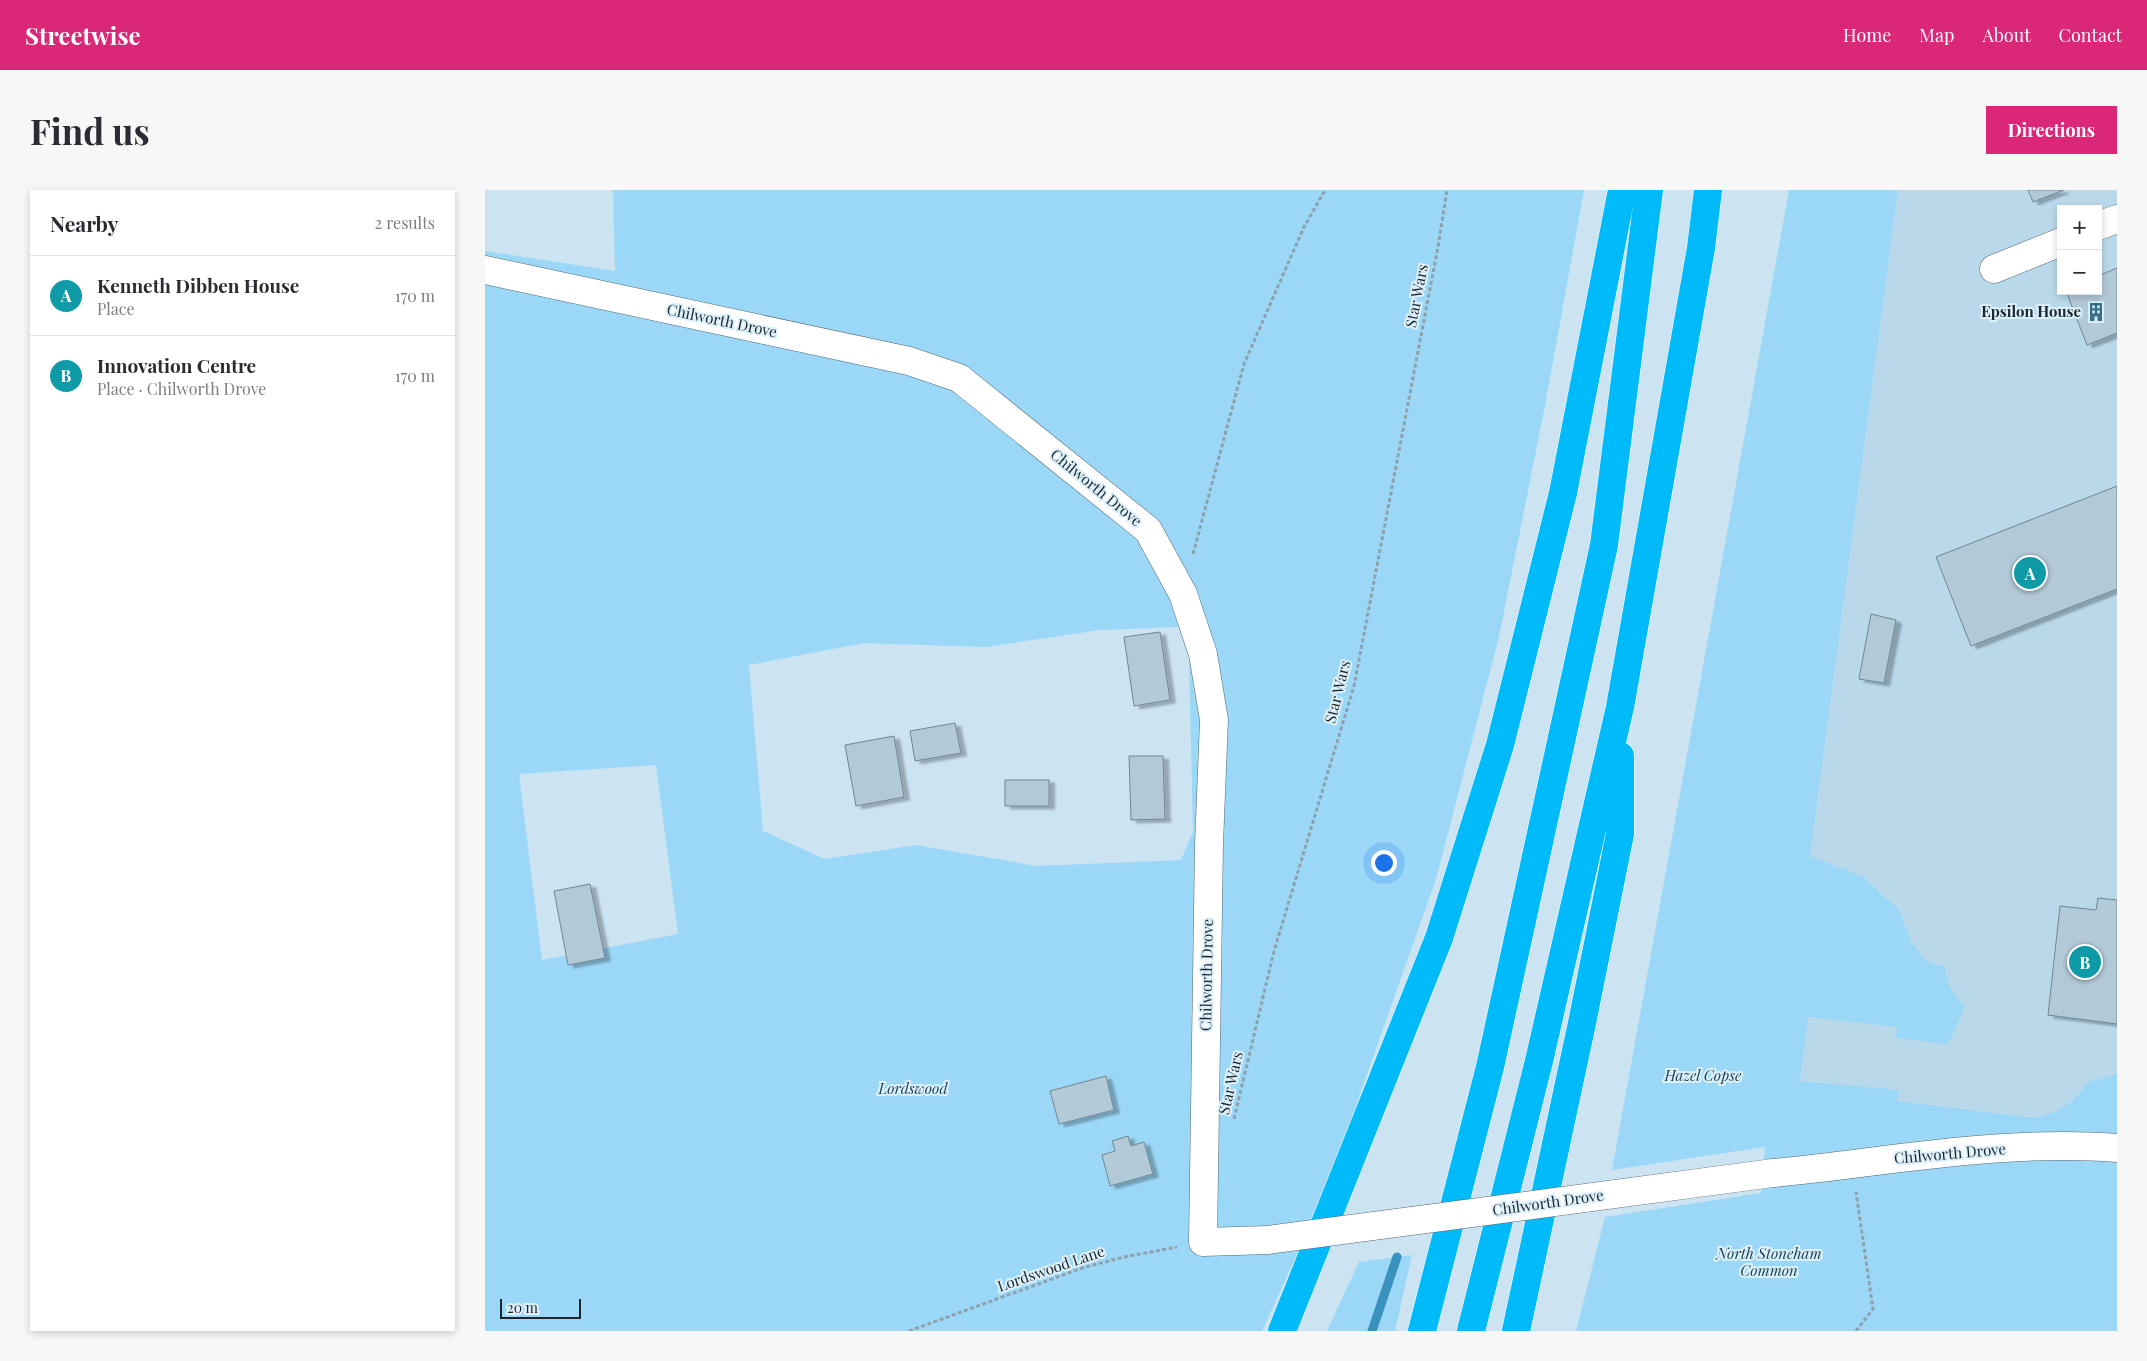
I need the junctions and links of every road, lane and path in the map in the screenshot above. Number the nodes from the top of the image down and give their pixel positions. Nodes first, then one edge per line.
1 (1325, 190) edge
2 (1447, 190) edge
3 (1622, 190) edge
4 (1649, 190) edge
5 (1708, 190) edge
6 (2117, 218) edge
7 (2102, 224) edge
8 (2057, 244) edge
9 (1994, 269) dead end
10 (485, 270) edge
11 (1183, 594) junction
12 (1620, 707) junction
13 (1232, 1128) dead end
14 (2117, 1148) edge
15 (1852, 1166) junction
16 (1203, 1242) junction
17 (909, 1331) edge
18 (1283, 1331) edge
19 (1422, 1331) edge
20 (1471, 1331) edge
21 (1516, 1331) edge
22 (1855, 1331) edge

1 - 11 path
2 - 13 path, Star Wars
3 - 18 highway
4 - 19 highway
5 - 12 highway
6 - 7 street
8 - 9 street
10 - 11 street, Chilworth Drove
11 - 16 street, Chilworth Drove
12 - 20 highway
12 - 21 highway
14 - 15 street, Chilworth Drove
15 - 16 street, Chilworth Drove, bridge
15 - 22 path
16 - 17 path, Lordswood Lane

